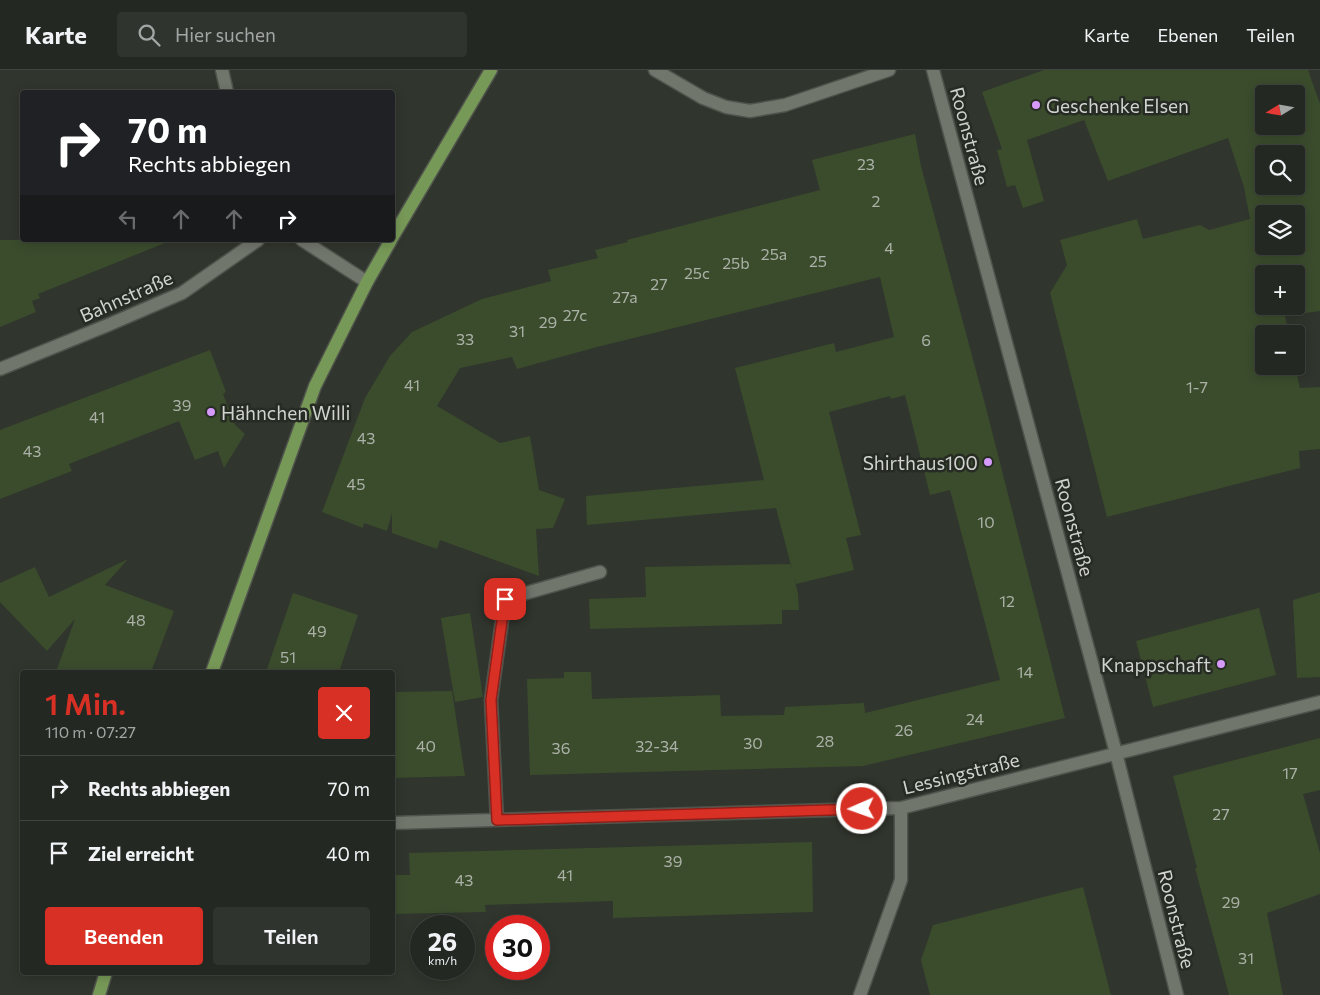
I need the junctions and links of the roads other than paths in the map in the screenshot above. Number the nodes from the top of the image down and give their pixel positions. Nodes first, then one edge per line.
1 (222, 70) edge
2 (491, 70) edge
3 (656, 70) edge
4 (889, 70) edge
5 (933, 70) edge
6 (227, 90) edge
7 (395, 234) edge
8 (255, 242) edge
9 (305, 242) edge
10 (390, 242) edge
11 (367, 282) junction
12 (0, 369) edge
13 (600, 572) dead end
14 (213, 670) edge
15 (1320, 702) edge
16 (1116, 753) junction
17 (901, 808) junction
18 (497, 820) junction
19 (395, 823) edge
20 (105, 975) edge
21 (98, 995) edge
22 (860, 995) edge
23 (1177, 995) edge

1 - 6 street
2 - 7 main road
3 - 4 street
5 - 16 street, Roonstraße
8 - 12 street, Bahnstraße
9 - 11 street
10 - 11 main road
11 - 14 main road
13 - 18 street
15 - 16 street, Lessingstraße
16 - 17 street, Lessingstraße
16 - 23 street, Roonstraße
17 - 18 street, Lessingstraße
17 - 22 street
18 - 19 street, Lessingstraße
20 - 21 main road

